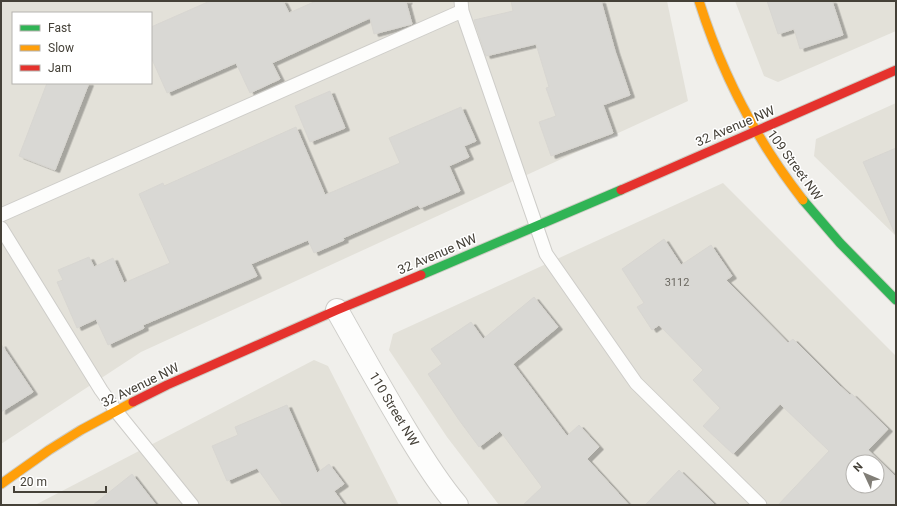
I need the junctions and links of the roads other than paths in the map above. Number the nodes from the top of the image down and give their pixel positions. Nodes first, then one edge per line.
1 (699, 1) edge
2 (461, 6) edge
3 (896, 70) edge
4 (755, 132) junction
5 (1, 215) edge
6 (537, 226) junction
7 (1, 228) edge
8 (896, 300) edge
9 (336, 310) junction
10 (116, 411) junction
11 (1, 484) edge
12 (192, 505) edge
13 (457, 505) edge
14 (760, 505) edge

1 - 4 street, 109 Street NW
2 - 5 lane
2 - 6 lane
3 - 4 street, 32 Avenue NW
4 - 6 street, 32 Avenue NW
4 - 8 street, 109 Street NW
6 - 9 street, 32 Avenue NW
6 - 14 lane
7 - 10 lane
9 - 10 street, 32 Avenue NW
9 - 13 street, 110 Street NW
10 - 11 street, 32 Avenue NW
10 - 12 lane

